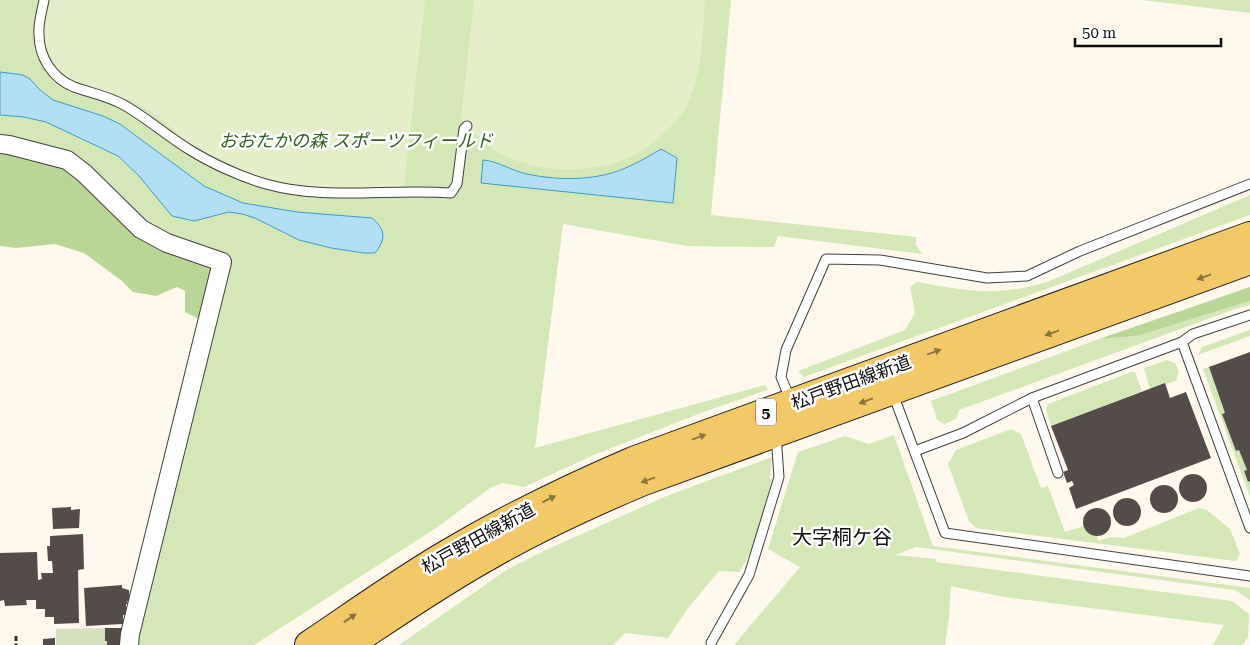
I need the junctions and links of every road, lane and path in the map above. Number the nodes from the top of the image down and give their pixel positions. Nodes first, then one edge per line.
1 (44, 0) edge
2 (467, 126) dead end
3 (0, 144) edge
4 (1250, 184) edge
5 (1250, 236) edge
6 (1250, 260) edge
7 (1250, 315) edge
8 (1182, 342) junction
9 (888, 381) junction
10 (1032, 398) junction
11 (792, 403) junction
12 (776, 433) junction
13 (915, 451) junction
14 (1058, 473) dead end
15 (1250, 528) edge
16 (1250, 576) edge
17 (16, 636) dead end
18 (711, 643) dead end
19 (16, 645) edge
20 (129, 645) edge
21 (309, 645) edge
22 (348, 645) edge

1 - 2 lane
3 - 20 street
4 - 11 lane
9 -> 5 main road, 松戸野田線新道 / 5
6 -> 9 main road, 松戸野田線新道 / 5
7 - 8 lane
8 - 10 lane
8 - 15 lane
9 - 11 main road, 松戸野田線新道 / 5
9 -> 12 main road, 松戸野田線新道 / 5
9 - 13 lane
10 - 13 lane
10 - 14 lane
21 -> 11 main road, 松戸野田線新道 / 5
12 - 18 lane
12 -> 22 main road, 松戸野田線新道 / 5
13 - 16 lane
17 - 19 path

